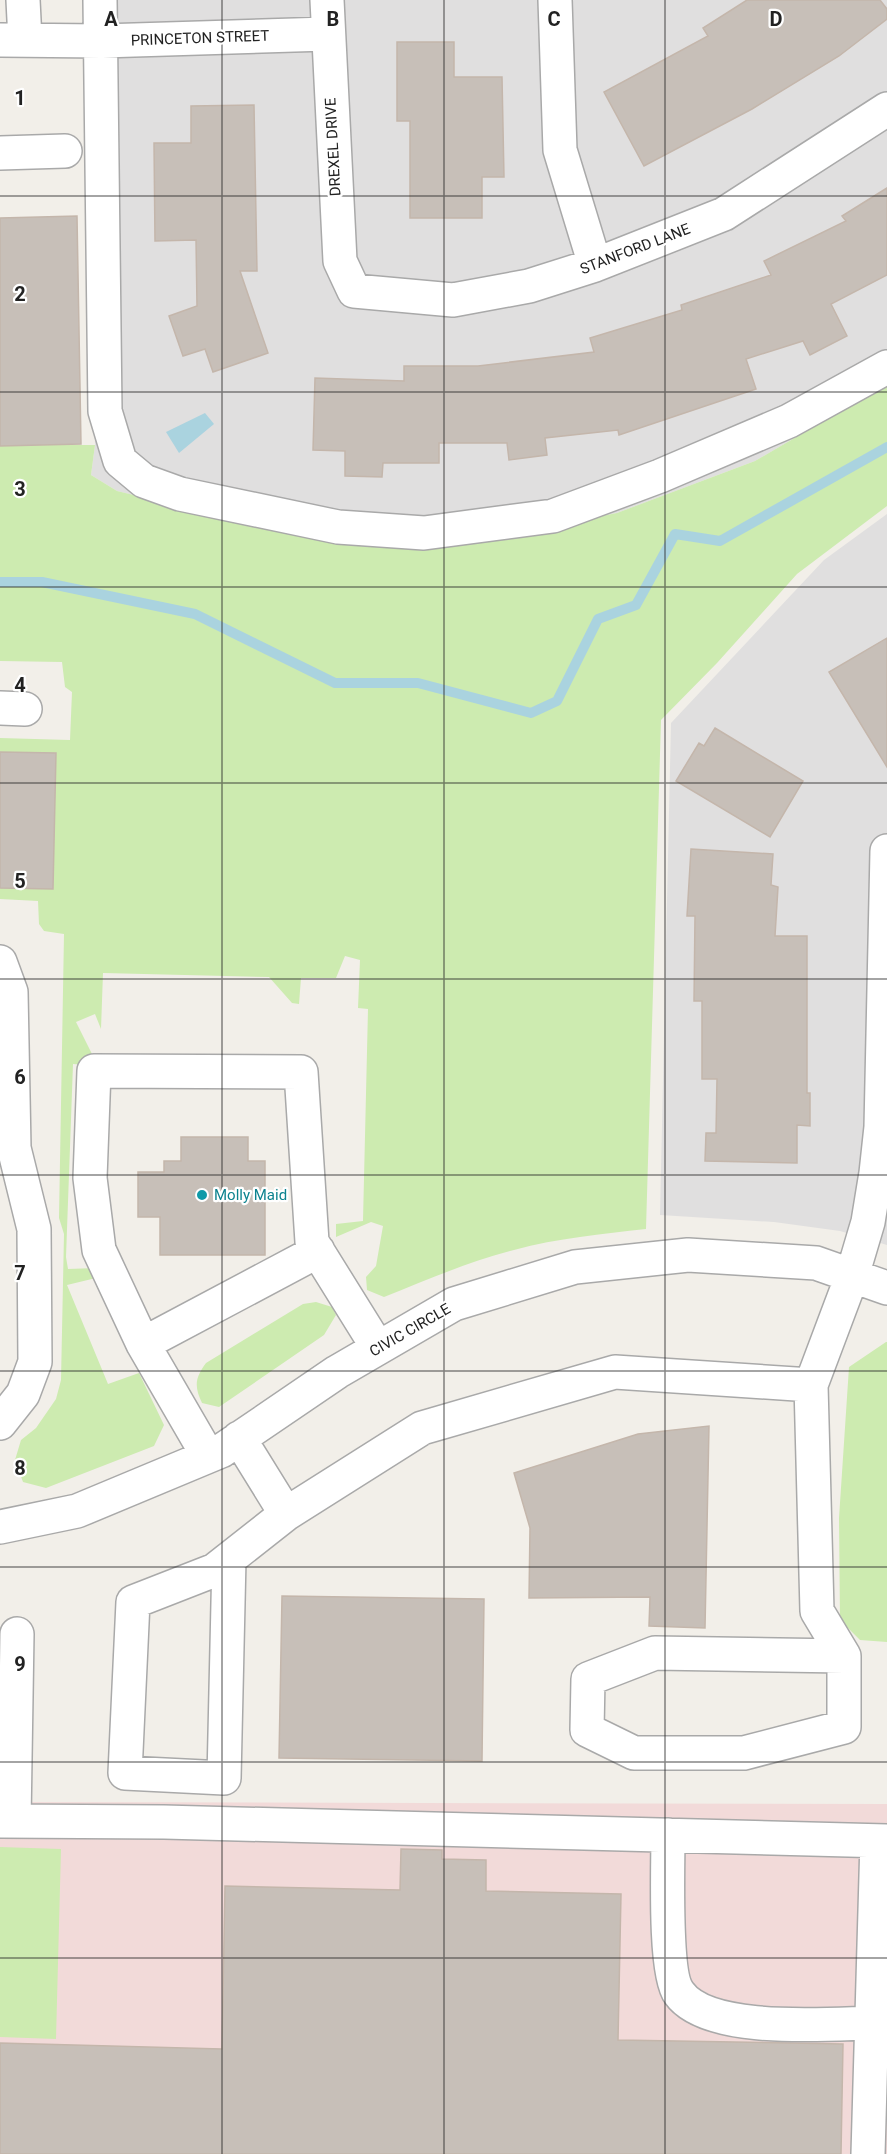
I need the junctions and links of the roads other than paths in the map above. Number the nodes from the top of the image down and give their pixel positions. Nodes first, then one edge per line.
1 (23, 0) edge
2 (100, 0) edge
3 (327, 0) edge
4 (555, 0) edge
5 (327, 34) junction
6 (12, 40) edge
7 (102, 41) junction
8 (887, 109) edge
9 (65, 151) dead end
10 (0, 153) edge
11 (595, 265) junction
12 (354, 291) joint
13 (887, 367) edge
14 (887, 851) edge
15 (0, 962) edge
16 (885, 1026) edge
17 (318, 1251) junction
18 (852, 1276) junction
19 (887, 1288) edge
20 (143, 1344) junction
21 (378, 1348) junction
22 (811, 1385) junction
23 (0, 1423) edge
24 (239, 1438) junction
25 (208, 1456) junction
26 (286, 1514) junction
27 (0, 1527) edge
28 (229, 1559) junction
29 (17, 1634) dead end
30 (844, 1656) junction
31 (7, 1821) edge
32 (668, 1835) junction
33 (882, 1841) edge
34 (871, 2023) junction
35 (868, 2154) edge

1 - 6 street
2 - 7 street
3 - 5 street, DREXEL DRIVE
4 - 11 street
5 - 7 street, PRINCETON STREET
5 - 12 street, DREXEL DRIVE
6 - 7 street, PRINCETON STREET
7 - 13 street
8 - 11 street, STANFORD LANE
9 - 10 street
11 - 12 street, STANFORD LANE
14 - 16 street
15 - 23 street
16 - 18 street
17 - 20 street
17 - 20 street
17 - 21 street
18 - 19 street, CIVIC CIRCLE
18 - 21 street, CIVIC CIRCLE
18 - 22 street
20 - 25 street
21 - 24 street, CIVIC CIRCLE
22 - 26 street
22 - 30 street
24 - 25 street, CIVIC CIRCLE
24 - 26 street
25 - 27 street, CIVIC CIRCLE
26 - 28 street
28 - 28 street
29 - 31 street
30 - 30 street
31 - 32 street
32 - 33 street
32 - 34 street
33 - 34 street
34 - 35 street

